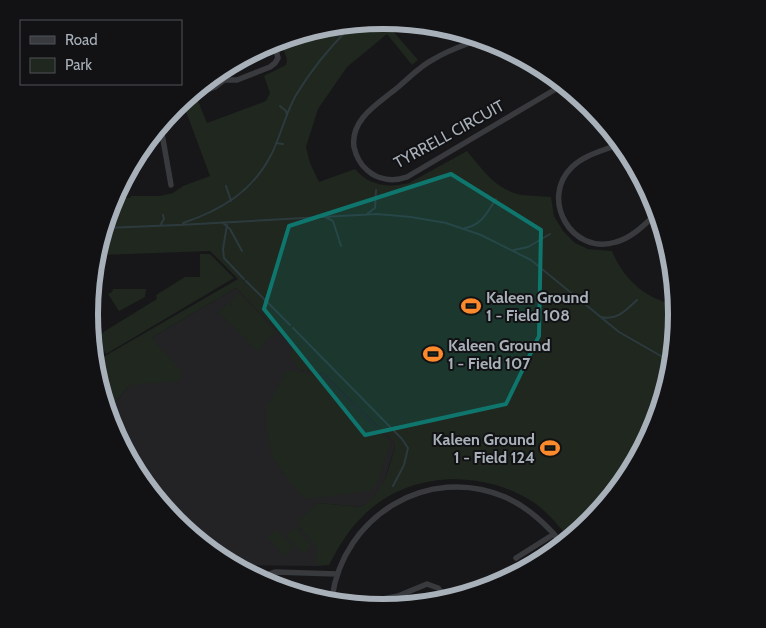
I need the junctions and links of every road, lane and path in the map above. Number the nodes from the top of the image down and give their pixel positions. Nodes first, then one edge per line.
1 (468, 42) edge
2 (276, 49) edge
3 (225, 77) edge
4 (221, 80) edge
5 (557, 88) edge
6 (205, 91) edge
7 (162, 134) edge
8 (613, 146) edge
9 (171, 185) dead end
10 (651, 218) edge
11 (554, 534) junction
12 (558, 539) edge
13 (516, 558) dead end
14 (266, 574) edge
15 (337, 574) junction
16 (442, 593) edge
17 (333, 595) edge
18 (387, 599) edge

1 - 5 street, TYRRELL CIRCUIT
2 - 3 street
4 - 6 street
7 - 9 street
8 - 10 street
11 - 12 street
11 - 13 street
11 - 15 street
14 - 15 street
15 - 17 street
16 - 18 street

